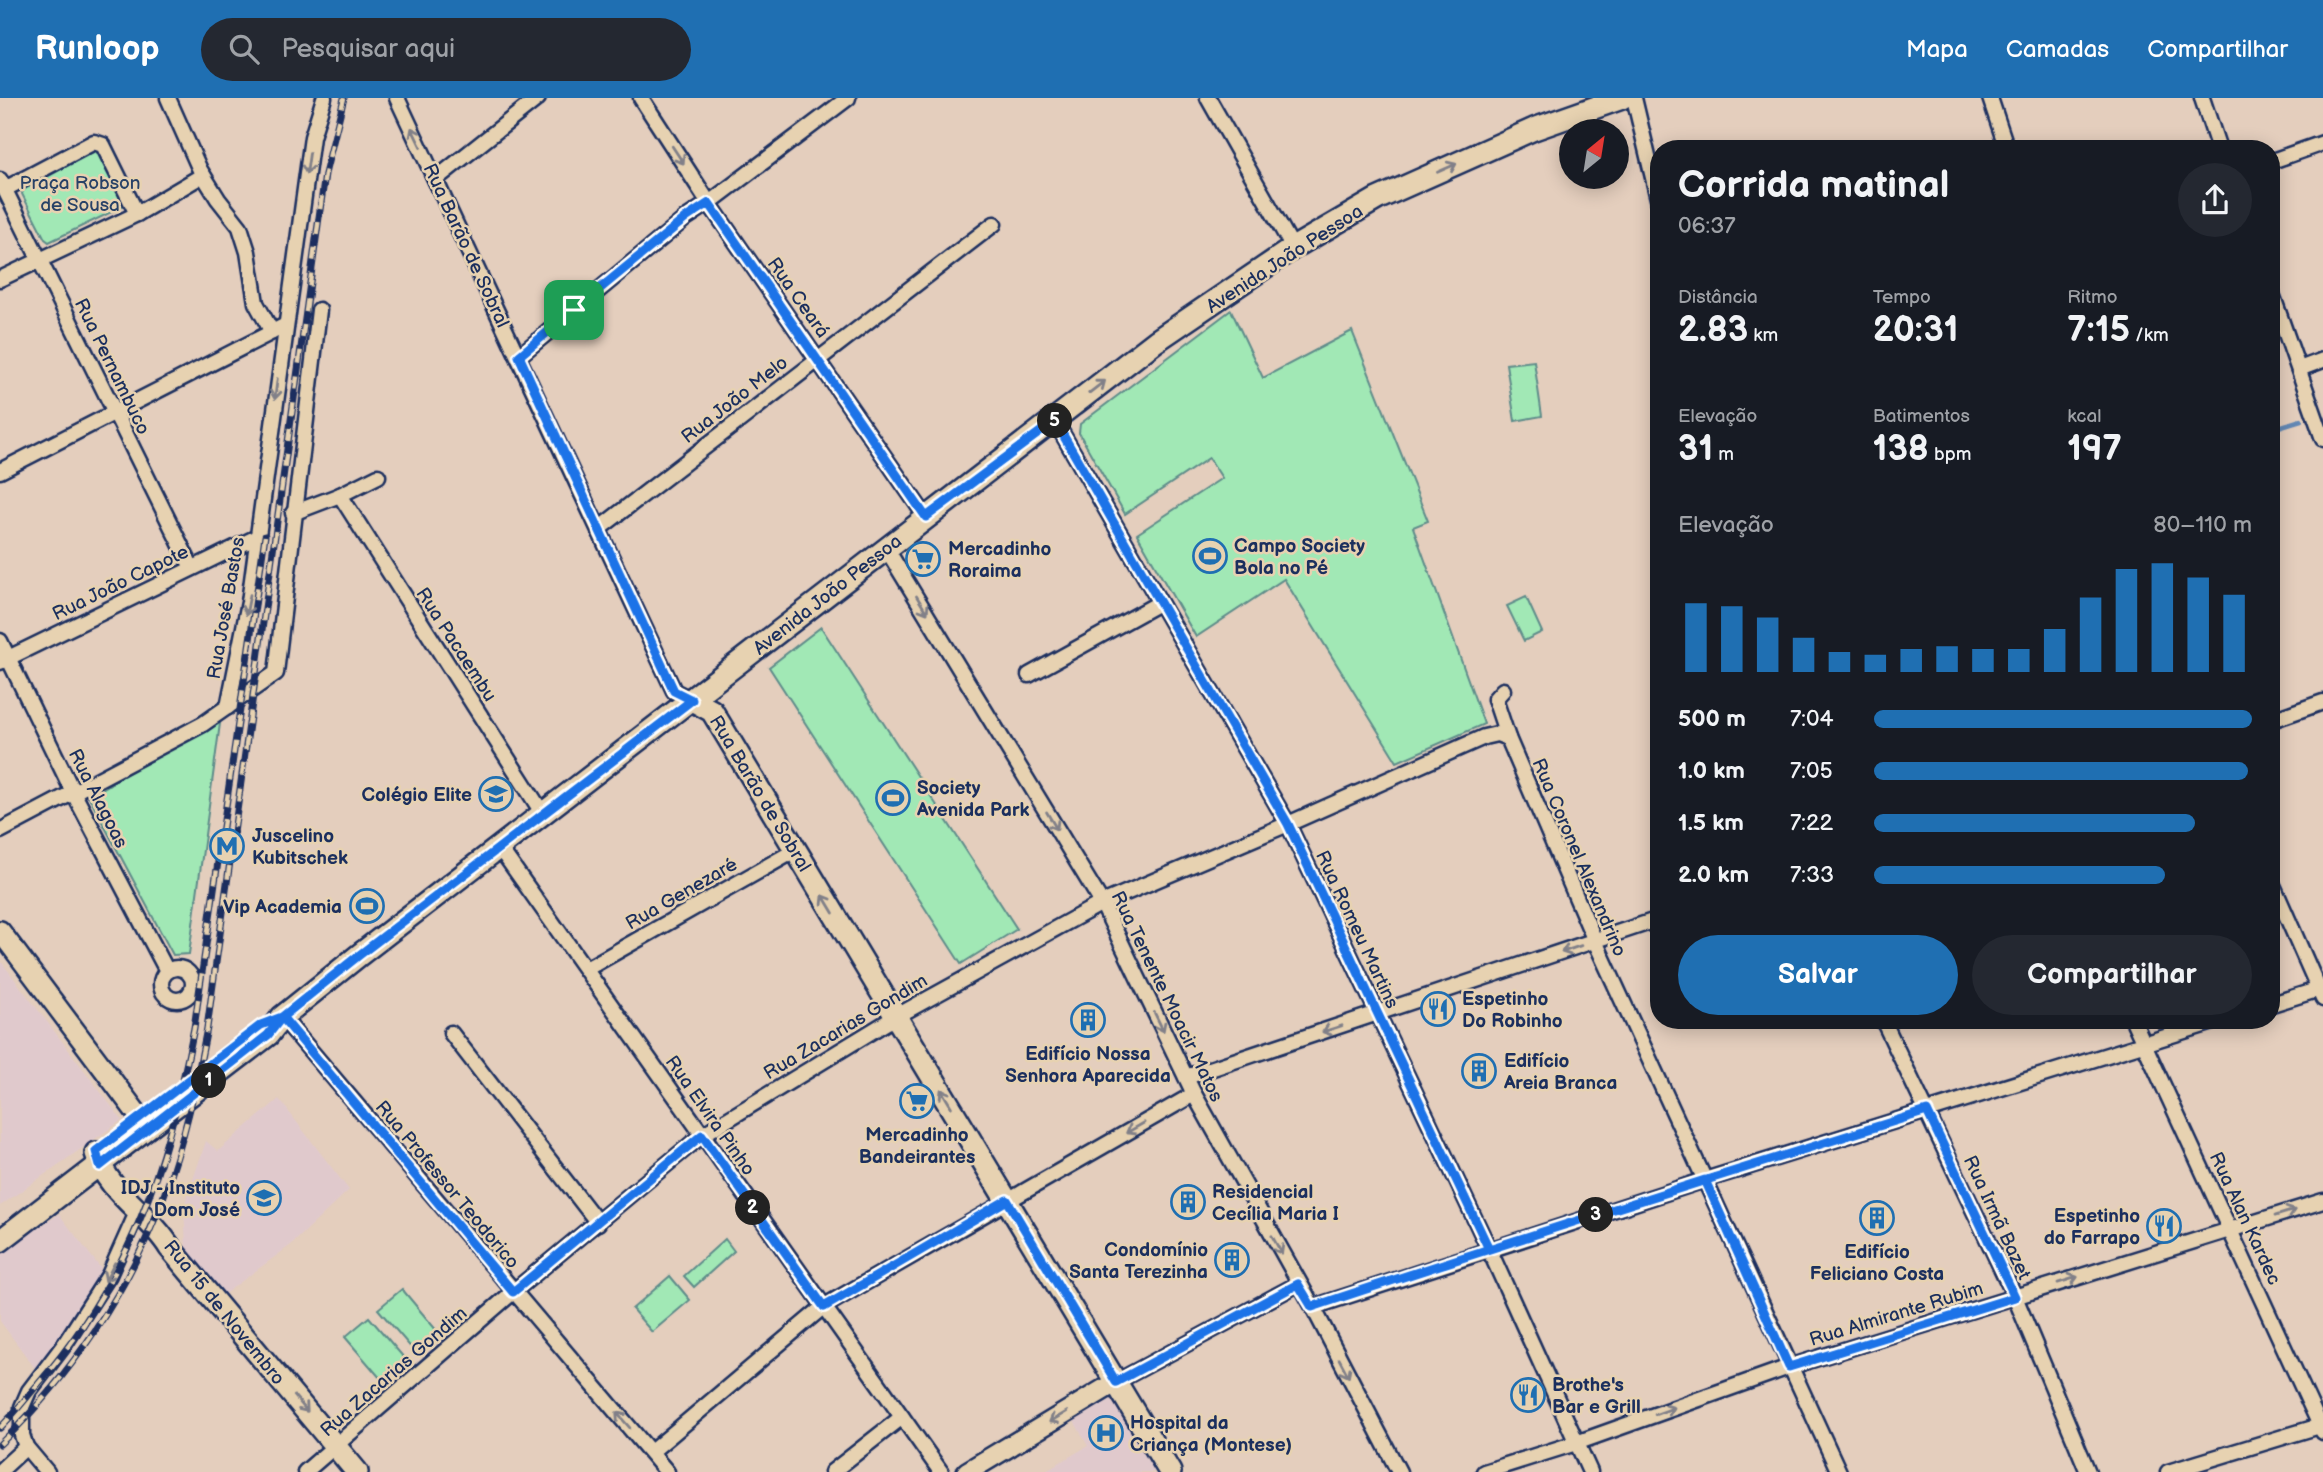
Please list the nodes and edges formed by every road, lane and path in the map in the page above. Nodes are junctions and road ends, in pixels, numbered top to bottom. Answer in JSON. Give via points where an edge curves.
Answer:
{"nodes":[{"id":1,"x":167,"y":98,"type":"edge"},
{"id":2,"x":324,"y":98,"type":"edge"},
{"id":3,"x":397,"y":98,"type":"edge"},
{"id":4,"x":538,"y":98,"type":"edge"},
{"id":5,"x":641,"y":98,"type":"edge"},
{"id":6,"x":848,"y":98,"type":"edge"},
{"id":7,"x":1208,"y":98,"type":"edge"},
{"id":8,"x":1622,"y":98,"type":"edge"},
{"id":9,"x":1634,"y":98,"type":"edge"},
{"id":10,"x":1990,"y":98,"type":"edge"},
{"id":11,"x":2202,"y":98,"type":"edge"},
{"id":12,"x":2004,"y":140,"type":"edge"},
{"id":13,"x":2216,"y":140,"type":"edge"},
{"id":14,"x":2323,"y":143,"type":"edge"},
{"id":15,"x":2280,"y":158,"type":"edge"},
{"id":16,"x":1650,"y":165,"type":"edge"},
{"id":17,"x":203,"y":175,"type":"junction"},
{"id":18,"x":436,"y":179,"type":"junction"},
{"id":19,"x":2,"y":185,"type":"edge"},
{"id":20,"x":709,"y":203,"type":"junction"},
{"id":21,"x":137,"y":214,"type":"junction"},
{"id":22,"x":994,"y":224,"type":"dead end"},
{"id":23,"x":1293,"y":248,"type":"junction"},
{"id":24,"x":40,"y":259,"type":"junction"},
{"id":25,"x":0,"y":279,"type":"edge"},
{"id":26,"x":319,"y":310,"type":"dead end"},
{"id":27,"x":2280,"y":316,"type":"edge"},
{"id":28,"x":278,"y":329,"type":"junction"},
{"id":29,"x":519,"y":356,"type":"junction"},
{"id":30,"x":818,"y":358,"type":"junction"},
{"id":31,"x":2323,"y":359,"type":"edge"},
{"id":32,"x":2299,"y":369,"type":"junction"},
{"id":33,"x":114,"y":412,"type":"junction"},
{"id":34,"x":1055,"y":421,"type":"junction"},
{"id":35,"x":2321,"y":433,"type":"edge"},
{"id":36,"x":0,"y":471,"type":"edge"},
{"id":37,"x":378,"y":476,"type":"dead end"},
{"id":38,"x":340,"y":495,"type":"junction"},
{"id":39,"x":293,"y":513,"type":"junction"},
{"id":40,"x":926,"y":517,"type":"junction"},
{"id":41,"x":600,"y":528,"type":"junction"},
{"id":42,"x":257,"y":537,"type":"junction"},
{"id":43,"x":886,"y":548,"type":"junction"},
{"id":44,"x":192,"y":568,"type":"junction"},
{"id":45,"x":1159,"y":603,"type":"junction"},
{"id":46,"x":0,"y":641,"type":"edge"},
{"id":47,"x":4,"y":660,"type":"edge"},
{"id":48,"x":1029,"y":675,"type":"dead end"},
{"id":49,"x":1503,"y":690,"type":"dead end"},
{"id":50,"x":692,"y":700,"type":"junction"},
{"id":51,"x":2323,"y":702,"type":"edge"},
{"id":52,"x":228,"y":707,"type":"junction"},
{"id":53,"x":2280,"y":717,"type":"edge"},
{"id":54,"x":1508,"y":738,"type":"junction"},
{"id":55,"x":74,"y":794,"type":"junction"},
{"id":56,"x":542,"y":814,"type":"junction"},
{"id":57,"x":1288,"y":824,"type":"junction"},
{"id":58,"x":0,"y":831,"type":"edge"},
{"id":59,"x":499,"y":847,"type":"junction"},
{"id":60,"x":796,"y":850,"type":"junction"},
{"id":61,"x":2280,"y":900,"type":"edge"},
{"id":62,"x":1102,"y":903,"type":"junction"},
{"id":63,"x":1650,"y":922,"type":"edge"},
{"id":64,"x":0,"y":931,"type":"edge"},
{"id":65,"x":1595,"y":941,"type":"junction"},
{"id":66,"x":586,"y":969,"type":"junction"},
{"id":67,"x":167,"y":971,"type":"dead end"},
{"id":68,"x":2322,"y":992,"type":"edge"},
{"id":69,"x":2280,"y":1002,"type":"edge"},
{"id":70,"x":1377,"y":1014,"type":"junction"},
{"id":71,"x":897,"y":1016,"type":"junction"},
{"id":72,"x":282,"y":1017,"type":"junction"},
{"id":73,"x":1887,"y":1029,"type":"edge"},
{"id":74,"x":2137,"y":1029,"type":"edge"},
{"id":75,"x":2192,"y":1029,"type":"edge"},
{"id":76,"x":451,"y":1033,"type":"dead end"},
{"id":77,"x":2144,"y":1044,"type":"junction"},
{"id":78,"x":1186,"y":1077,"type":"junction"},
{"id":79,"x":1194,"y":1094,"type":"junction"},
{"id":80,"x":1927,"y":1111,"type":"junction"},
{"id":81,"x":144,"y":1122,"type":"junction"},
{"id":82,"x":702,"y":1135,"type":"junction"},
{"id":83,"x":98,"y":1158,"type":"junction"},
{"id":84,"x":1705,"y":1180,"type":"junction"},
{"id":85,"x":1007,"y":1200,"type":"junction"},
{"id":86,"x":2323,"y":1201,"type":"edge"},
{"id":87,"x":138,"y":1210,"type":"junction"},
{"id":88,"x":598,"y":1223,"type":"junction"},
{"id":89,"x":0,"y":1224,"type":"edge"},
{"id":90,"x":2230,"y":1230,"type":"junction"},
{"id":91,"x":0,"y":1241,"type":"edge"},
{"id":92,"x":1489,"y":1249,"type":"junction"},
{"id":93,"x":1298,"y":1284,"type":"junction"},
{"id":94,"x":513,"y":1292,"type":"junction"},
{"id":95,"x":2015,"y":1297,"type":"junction"},
{"id":96,"x":824,"y":1307,"type":"junction"},
{"id":97,"x":1312,"y":1307,"type":"junction"},
{"id":98,"x":1789,"y":1367,"type":"junction"},
{"id":99,"x":1116,"y":1382,"type":"junction"},
{"id":100,"x":902,"y":1418,"type":"junction"},
{"id":101,"x":2322,"y":1427,"type":"edge"},
{"id":102,"x":1576,"y":1443,"type":"junction"},
{"id":103,"x":26,"y":1447,"type":"junction"},
{"id":104,"x":336,"y":1447,"type":"junction"},
{"id":105,"x":651,"y":1452,"type":"junction"},
{"id":106,"x":1394,"y":1470,"type":"edge"},
{"id":107,"x":0,"y":1471,"type":"edge"},
{"id":108,"x":47,"y":1472,"type":"edge"},
{"id":109,"x":305,"y":1472,"type":"edge"},
{"id":110,"x":357,"y":1472,"type":"edge"},
{"id":111,"x":667,"y":1472,"type":"edge"},
{"id":112,"x":832,"y":1472,"type":"edge"},
{"id":113,"x":941,"y":1472,"type":"edge"},
{"id":114,"x":967,"y":1472,"type":"edge"},
{"id":115,"x":1170,"y":1472,"type":"edge"},
{"id":116,"x":1484,"y":1472,"type":"edge"},
{"id":117,"x":1590,"y":1472,"type":"edge"},
{"id":118,"x":1839,"y":1472,"type":"edge"},
{"id":119,"x":2088,"y":1472,"type":"edge"},
{"id":120,"x":2168,"y":1472,"type":"edge"}],
"edges":[{"from":1,"to":17,"type":"street"},
{"from":2,"to":28,"type":"street","name":"Rua José Bastos","one_way":true,"via":[[312,137]]},
{"from":18,"to":3,"type":"street","name":"Rua Barão de Sobral","one_way":true},
{"from":4,"to":18,"type":"street"},
{"from":5,"to":20,"type":"street","name":"Rua Ceará","one_way":true},
{"from":6,"to":20,"type":"street"},
{"from":7,"to":23,"type":"street"},
{"from":23,"to":8,"type":"main road","name":"Avenida João Pessoa","one_way":true,"via":[[1377,199],[1534,129]]},
{"from":9,"to":16,"type":"street"},
{"from":10,"to":12,"type":"street"},
{"from":11,"to":13,"type":"street"},
{"from":14,"to":15,"type":"street"},
{"from":17,"to":21,"type":"street"},
{"from":17,"to":28,"type":"street","via":[[240,227],[256,303]]},
{"from":18,"to":29,"type":"street","name":"Rua Barão de Sobral"},
{"from":19,"to":21,"type":"street","via":[[98,142]]},
{"from":19,"to":24,"type":"street","name":"Rua Pernambuco"},
{"from":20,"to":29,"type":"street"},
{"from":20,"to":30,"type":"street","name":"Rua Ceará"},
{"from":21,"to":24,"type":"street"},
{"from":22,"to":30,"type":"street","name":"Rua João Melo"},
{"from":34,"to":23,"type":"main road","name":"Avenida João Pessoa","one_way":true,"via":[[1156,341]]},
{"from":24,"to":25,"type":"street"},
{"from":24,"to":33,"type":"street","name":"Rua Pernambuco"},
{"from":26,"to":39,"type":"street","name":"Rua José Bastos"},
{"from":27,"to":32,"type":"street"},
{"from":28,"to":33,"type":"street"},
{"from":28,"to":42,"type":"street","name":"Rua José Bastos","one_way":true},
{"from":29,"to":41,"type":"street","name":"Rua Barão de Sobral"},
{"from":30,"to":40,"type":"street","name":"Rua Ceará"},
{"from":30,"to":41,"type":"street","name":"Rua João Melo"},
{"from":31,"to":32,"type":"street"},
{"from":32,"to":35,"type":"street"},
{"from":33,"to":36,"type":"street"},
{"from":33,"to":44,"type":"street","name":"Rua Pernambuco"},
{"from":34,"to":40,"type":"main road","name":"Avenida João Pessoa"},
{"from":34,"to":45,"type":"street","name":"Rua Romeu Martins"},
{"from":37,"to":38,"type":"street"},
{"from":38,"to":39,"type":"street"},
{"from":38,"to":56,"type":"street","name":"Rua Pacaembu"},
{"from":39,"to":52,"type":"street","name":"Rua José Bastos","via":[[276,673]]},
{"from":40,"to":43,"type":"main road","name":"Avenida João Pessoa"},
{"from":41,"to":50,"type":"street","name":"Rua Barão de Sobral","via":[[674,691]]},
{"from":42,"to":44,"type":"street","name":"Rua João Capote"},
{"from":42,"to":52,"type":"street","name":"Rua José Bastos","one_way":true},
{"from":43,"to":50,"type":"main road","name":"Avenida João Pessoa"},
{"from":43,"to":62,"type":"street","name":"Rua Tenente Moacir Matos","one_way":true},
{"from":44,"to":47,"type":"street","name":"Rua João Capote"},
{"from":45,"to":48,"type":"street"},
{"from":45,"to":57,"type":"street","name":"Rua Romeu Martins"},
{"from":46,"to":47,"type":"street","name":"Rua Alagoas"},
{"from":47,"to":55,"type":"street","name":"Rua Alagoas"},
{"from":49,"to":54,"type":"street","name":"Rua Coronel Alexandrino","via":[[1495,699]]},
{"from":50,"to":56,"type":"main road","name":"Avenida João Pessoa"},
{"from":50,"to":60,"type":"main road","name":"Rua Barão de Sobral","via":[[712,711]]},
{"from":51,"to":53,"type":"street"},
{"from":52,"to":55,"type":"street"},
{"from":54,"to":57,"type":"street","name":"Rua Zacarias Gondim","via":[[1484,737]]},
{"from":54,"to":65,"type":"street","name":"Rua Coronel Alexandrino"},
{"from":55,"to":58,"type":"street"},
{"from":55,"to":67,"type":"street","name":"Rua Alagoas"},
{"from":56,"to":59,"type":"main road","name":"Avenida João Pessoa"},
{"from":57,"to":62,"type":"street","name":"Rua Zacarias Gondim"},
{"from":57,"to":70,"type":"street","name":"Rua Romeu Martins"},
{"from":59,"to":66,"type":"street","name":"Rua Elvira Pinho"},
{"from":59,"to":72,"type":"main road","name":"Avenida João Pessoa"},
{"from":60,"to":66,"type":"street","name":"Rua Genezaré"},
{"from":71,"to":60,"type":"main road","name":"Rua Barão de Sobral","one_way":true},
{"from":61,"to":68,"type":"street"},
{"from":62,"to":71,"type":"street","name":"Rua Zacarias Gondim"},
{"from":62,"to":78,"type":"street","name":"Rua Tenente Moacir Matos","one_way":true},
{"from":63,"to":65,"type":"street"},
{"from":64,"to":81,"type":"main road"},
{"from":65,"to":70,"type":"street","one_way":true},
{"from":65,"to":84,"type":"street","name":"Rua Coronel Alexandrino"},
{"from":66,"to":82,"type":"street","name":"Rua Elvira Pinho"},
{"from":68,"to":69,"type":"street"},
{"from":70,"to":78,"type":"street","one_way":true},
{"from":70,"to":92,"type":"street","name":"Rua Romeu Martins"},
{"from":71,"to":82,"type":"street","name":"Rua Zacarias Gondim"},
{"from":85,"to":71,"type":"main road","name":"Rua Barão de Sobral","one_way":true},
{"from":72,"to":81,"type":"main road","name":"Avenida João Pessoa","via":[[268,1035]]},
{"from":72,"to":94,"type":"street","name":"Rua Professor Teodorico"},
{"from":73,"to":80,"type":"street","name":"Rua Irmã Bazet"},
{"from":74,"to":77,"type":"street","name":"Rua Alan Kardec"},
{"from":75,"to":77,"type":"street"},
{"from":76,"to":88,"type":"street"},
{"from":77,"to":80,"type":"street"},
{"from":77,"to":90,"type":"street","name":"Rua Alan Kardec"},
{"from":78,"to":79,"type":"street","name":"Rua Tenente Moacir Matos"},
{"from":79,"to":85,"type":"street","one_way":true},
{"from":79,"to":93,"type":"street","name":"Rua Tenente Moacir Matos","one_way":true},
{"from":80,"to":84,"type":"street"},
{"from":80,"to":95,"type":"street","name":"Rua Irmã Bazet"},
{"from":81,"to":83,"type":"main road","name":"Avenida João Pessoa"},
{"from":82,"to":88,"type":"street","name":"Rua Zacarias Gondim"},
{"from":82,"to":96,"type":"street","name":"Rua Elvira Pinho"},
{"from":83,"to":87,"type":"main road","name":"Rua 15 de Novembro","via":[[119,1193]]},
{"from":83,"to":89,"type":"main road","name":"Avenida João Pessoa"},
{"from":83,"to":91,"type":"main road","name":"Avenida João Pessoa"},
{"from":84,"to":92,"type":"street"},
{"from":84,"to":98,"type":"street","name":"Rua Coronel Alexandrino"},
{"from":85,"to":96,"type":"street"},
{"from":85,"to":99,"type":"main road","name":"Rua Barão de Sobral"},
{"from":90,"to":86,"type":"street","name":"Rua Almirante Rubim","one_way":true},
{"from":87,"to":103,"type":"street","one_way":true,"via":[[109,1275],[29,1391],[21,1425]]},
{"from":87,"to":104,"type":"main road","name":"Rua 15 de Novembro","one_way":true},
{"from":88,"to":94,"type":"street","name":"Rua Zacarias Gondim"},
{"from":95,"to":90,"type":"street","name":"Rua Almirante Rubim","one_way":true},
{"from":90,"to":101,"type":"street","name":"Rua Alan Kardec"},
{"from":92,"to":97,"type":"street"},
{"from":92,"to":102,"type":"street","name":"Rua Romeu Martins"},
{"from":93,"to":97,"type":"street","name":"Rua Tenente Moacir Matos"},
{"from":93,"to":99,"type":"street"},
{"from":94,"to":104,"type":"street","name":"Rua Zacarias Gondim"},
{"from":105,"to":94,"type":"street","name":"Rua Professor Teodorico","one_way":true},
{"from":95,"to":98,"type":"street","name":"Rua Almirante Rubim"},
{"from":95,"to":119,"type":"street","name":"Rua Irmã Bazet"},
{"from":96,"to":100,"type":"street","name":"Rua Elvira Pinho"},
{"from":96,"to":105,"type":"street"},
{"from":97,"to":106,"type":"street","name":"Rua Tenente Moacir Matos","one_way":true},
{"from":102,"to":98,"type":"street","name":"Rua Almirante Rubim","one_way":true},
{"from":98,"to":118,"type":"street","name":"Rua Coronel Alexandrino"},
{"from":99,"to":114,"type":"main road","one_way":true},
{"from":99,"to":115,"type":"main road","name":"Rua Barão de Sobral"},
{"from":100,"to":112,"type":"street"},
{"from":100,"to":113,"type":"street","name":"Rua Elvira Pinho"},
{"from":101,"to":120,"type":"street"},
{"from":102,"to":116,"type":"street","name":"Rua Almirante Rubim"},
{"from":102,"to":117,"type":"street","name":"Rua Romeu Martins"},
{"from":103,"to":107,"type":"street"},
{"from":103,"to":108,"type":"street"},
{"from":104,"to":109,"type":"street","name":"Rua Zacarias Gondim"},
{"from":104,"to":110,"type":"main road","name":"Rua 15 de Novembro"},
{"from":105,"to":111,"type":"street","name":"Rua Professor Teodorico"}]}
